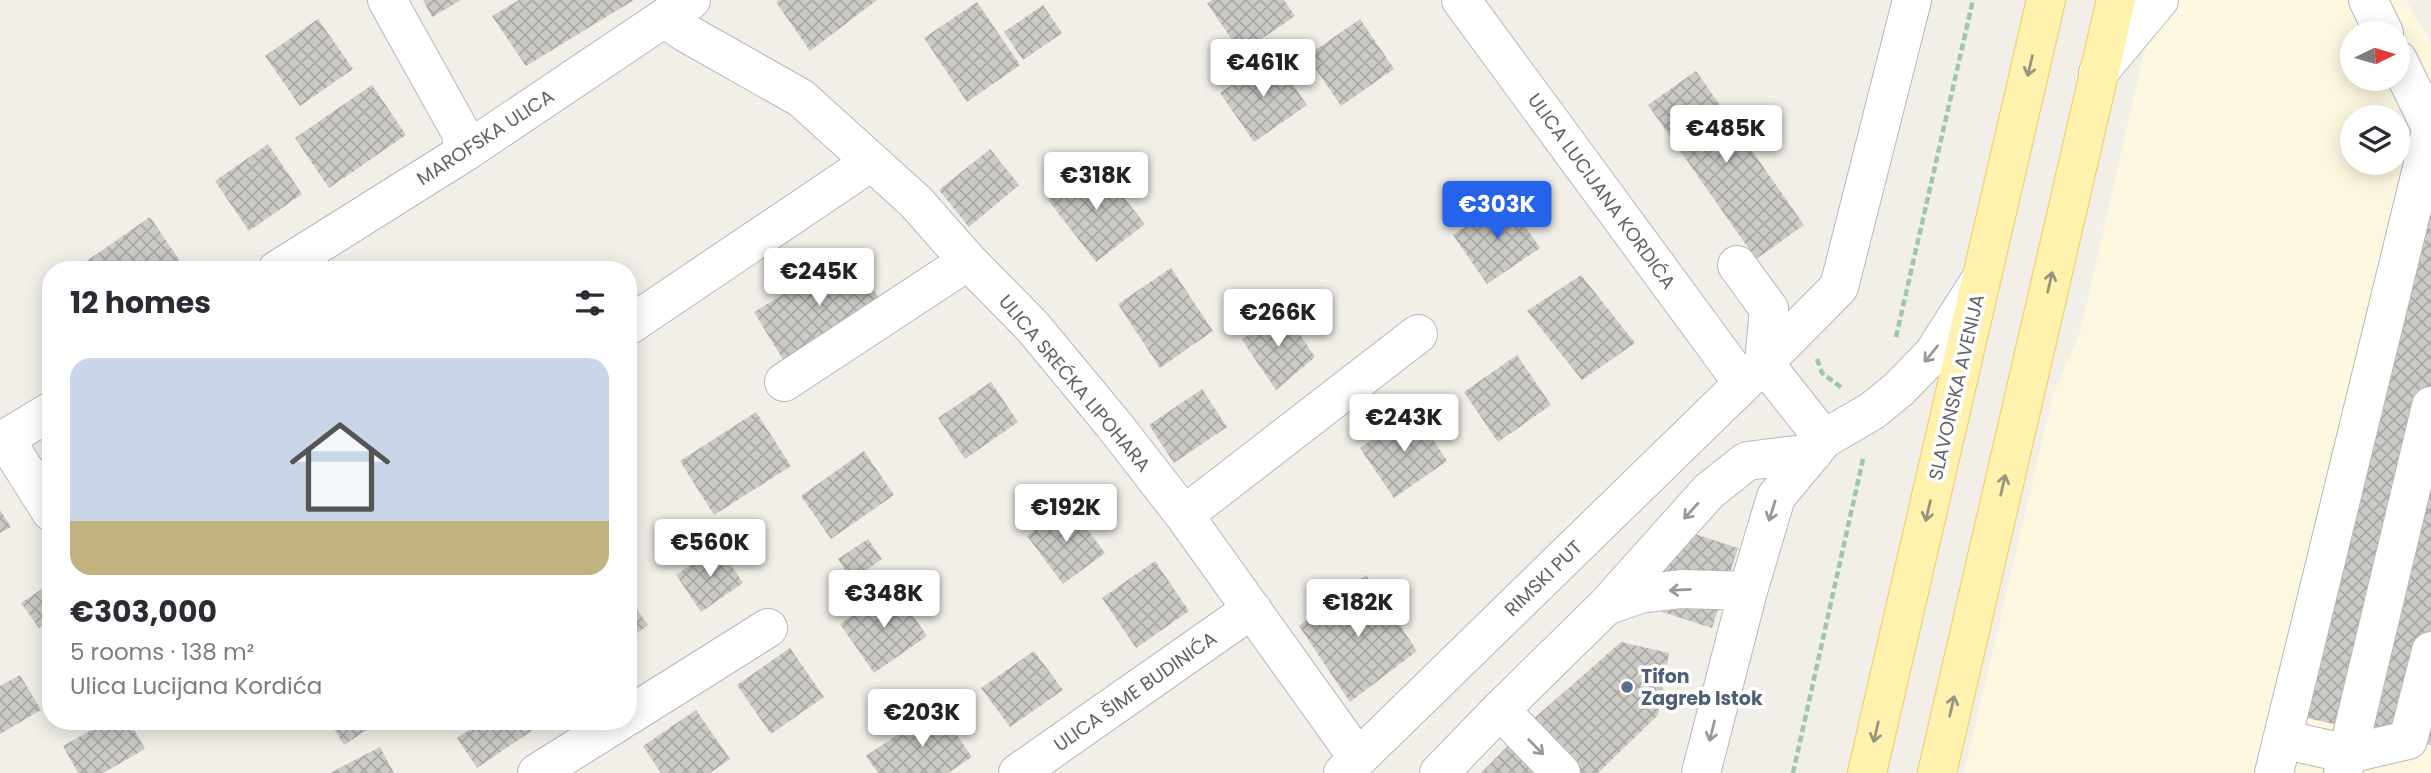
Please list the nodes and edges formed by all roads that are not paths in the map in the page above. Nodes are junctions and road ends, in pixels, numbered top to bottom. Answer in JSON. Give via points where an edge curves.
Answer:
{"nodes":[{"id":1,"x":387,"y":0,"type":"edge"},
{"id":2,"x":1461,"y":0,"type":"edge"},
{"id":3,"x":1912,"y":0,"type":"edge"},
{"id":4,"x":2046,"y":0,"type":"edge"},
{"id":5,"x":2116,"y":0,"type":"edge"},
{"id":6,"x":2159,"y":0,"type":"edge"},
{"id":7,"x":2368,"y":0,"type":"edge"},
{"id":8,"x":677,"y":9,"type":"edge"},
{"id":9,"x":2378,"y":21,"type":"edge"},
{"id":10,"x":2098,"y":73,"type":"junction"},
{"id":11,"x":2410,"y":85,"type":"edge"},
{"id":12,"x":2431,"y":130,"type":"edge"},
{"id":13,"x":465,"y":152,"type":"junction"},
{"id":14,"x":871,"y":162,"type":"junction"},
{"id":15,"x":291,"y":261,"type":"edge"},
{"id":16,"x":968,"y":261,"type":"junction"},
{"id":17,"x":1737,"y":265,"type":"dead end"},
{"id":18,"x":1982,"y":277,"type":"junction"},
{"id":19,"x":637,"y":320,"type":"edge"},
{"id":20,"x":1418,"y":334,"type":"dead end"},
{"id":21,"x":1753,"y":373,"type":"junction"},
{"id":22,"x":784,"y":382,"type":"dead end"},
{"id":23,"x":2431,"y":407,"type":"edge"},
{"id":24,"x":42,"y":416,"type":"edge"},
{"id":25,"x":3,"y":440,"type":"edge"},
{"id":26,"x":1818,"y":446,"type":"junction"},
{"id":27,"x":42,"y":498,"type":"edge"},
{"id":28,"x":1184,"y":515,"type":"junction"},
{"id":29,"x":1748,"y":591,"type":"junction"},
{"id":30,"x":1606,"y":606,"type":"junction"},
{"id":31,"x":1252,"y":609,"type":"junction"},
{"id":32,"x":768,"y":628,"type":"dead end"},
{"id":33,"x":2431,"y":651,"type":"edge"},
{"id":34,"x":637,"y":710,"type":"edge"},
{"id":35,"x":1500,"y":710,"type":"junction"},
{"id":36,"x":606,"y":730,"type":"edge"},
{"id":37,"x":2278,"y":756,"type":"edge"},
{"id":38,"x":2345,"y":764,"type":"edge"},
{"id":39,"x":1350,"y":765,"type":"edge"},
{"id":40,"x":537,"y":773,"type":"edge"},
{"id":41,"x":1018,"y":773,"type":"edge"},
{"id":42,"x":1439,"y":773,"type":"edge"},
{"id":43,"x":1560,"y":773,"type":"edge"},
{"id":44,"x":1701,"y":773,"type":"edge"},
{"id":45,"x":1867,"y":773,"type":"edge"},
{"id":46,"x":1937,"y":773,"type":"edge"}],
"edges":[{"from":1,"to":13,"type":"street","via":[[460,131]]},
{"from":2,"to":21,"type":"street","name":"ULICA LUCIJANA KORDIĆA"},
{"from":3,"to":21,"type":"street","name":"RIMSKI PUT","via":[[1839,287]]},
{"from":4,"to":18,"type":"main road","name":"SLAVONSKA AVENIJA","one_way":true},
{"from":5,"to":10,"type":"main road"},
{"from":6,"to":10,"type":"street"},
{"from":7,"to":9,"type":"street"},
{"from":8,"to":13,"type":"street","name":"MAROFSKA ULICA"},
{"from":8,"to":14,"type":"street","name":"ULICA SREĆKA LIPOHARA","via":[[686,33],[801,98]]},
{"from":46,"to":10,"type":"main road","one_way":true},
{"from":11,"to":12,"type":"street"},
{"from":12,"to":37,"type":"street"},
{"from":13,"to":15,"type":"street","name":"MAROFSKA ULICA"},
{"from":14,"to":16,"type":"street","name":"ULICA SREĆKA LIPOHARA","via":[[916,202]]},
{"from":14,"to":19,"type":"street"},
{"from":16,"to":22,"type":"street"},
{"from":16,"to":28,"type":"street","name":"ULICA SREĆKA LIPOHARA","via":[[1032,326]]},
{"from":17,"to":21,"type":"street","via":[[1769,309]]},
{"from":18,"to":26,"type":"street","one_way":true,"via":[[1933,354],[1872,411]]},
{"from":18,"to":45,"type":"main road","name":"SLAVONSKA AVENIJA","one_way":true},
{"from":20,"to":28,"type":"street"},
{"from":21,"to":26,"type":"street","name":"ULICA LUCIJANA KORDIĆA"},
{"from":21,"to":39,"type":"street","name":"RIMSKI PUT"},
{"from":23,"to":38,"type":"street"},
{"from":24,"to":25,"type":"street"},
{"from":25,"to":27,"type":"street"},
{"from":26,"to":29,"type":"street","one_way":true,"via":[[1776,497]]},
{"from":26,"to":30,"type":"street","one_way":true,"via":[[1747,461],[1709,491]]},
{"from":28,"to":31,"type":"street","name":"ULICA SREĆKA LIPOHARA"},
{"from":29,"to":30,"type":"street","one_way":true,"via":[[1681,589],[1640,594]]},
{"from":29,"to":44,"type":"street","one_way":true},
{"from":30,"to":35,"type":"street"},
{"from":31,"to":39,"type":"street","name":"ULICA SREĆKA LIPOHARA"},
{"from":31,"to":41,"type":"street","name":"ULICA ŠIME BUDINIĆA"},
{"from":32,"to":34,"type":"street"},
{"from":33,"to":38,"type":"street","via":[[2408,740]]},
{"from":35,"to":42,"type":"street"},
{"from":35,"to":43,"type":"street","one_way":true},
{"from":36,"to":40,"type":"street"},
{"from":37,"to":38,"type":"street"}]}
